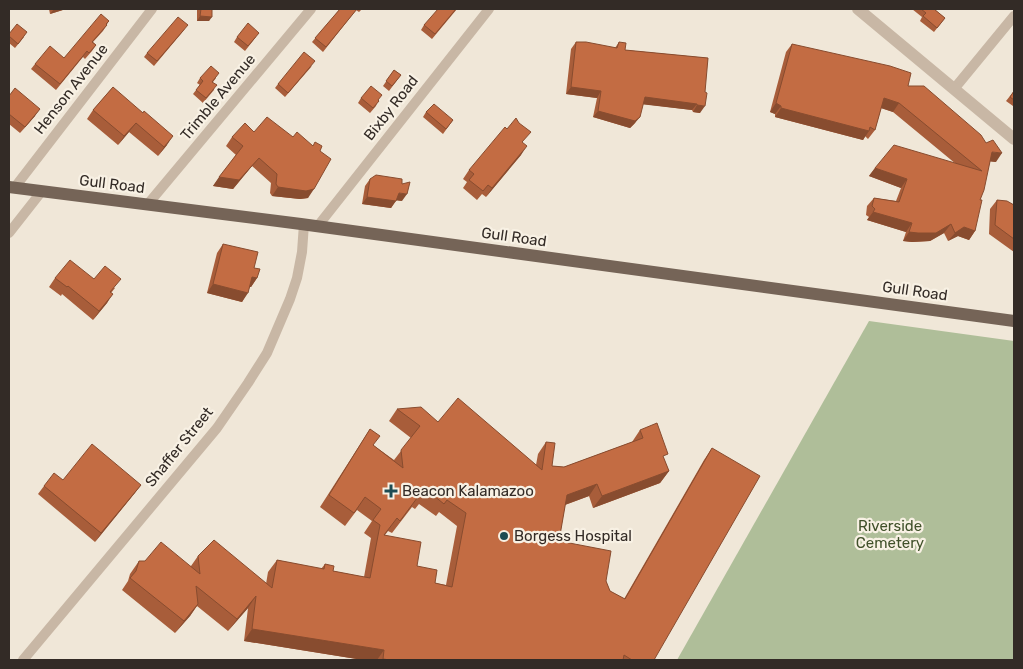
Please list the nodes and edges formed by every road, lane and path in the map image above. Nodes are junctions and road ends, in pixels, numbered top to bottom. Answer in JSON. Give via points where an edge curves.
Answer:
{"nodes":[{"id":1,"x":152,"y":9,"type":"edge"},
{"id":2,"x":311,"y":9,"type":"edge"},
{"id":3,"x":488,"y":9,"type":"edge"},
{"id":4,"x":858,"y":9,"type":"edge"},
{"id":5,"x":1014,"y":16,"type":"edge"},
{"id":6,"x":954,"y":89,"type":"junction"},
{"id":7,"x":1014,"y":139,"type":"edge"},
{"id":8,"x":12,"y":187,"type":"edge"},
{"id":9,"x":42,"y":191,"type":"junction"},
{"id":10,"x":148,"y":204,"type":"junction"},
{"id":11,"x":304,"y":224,"type":"junction"},
{"id":12,"x":317,"y":227,"type":"junction"},
{"id":13,"x":9,"y":233,"type":"edge"},
{"id":14,"x":1014,"y":321,"type":"edge"},
{"id":15,"x":23,"y":660,"type":"edge"}],
"edges":[{"from":1,"to":8,"type":"street","name":"Henson Avenue"},
{"from":2,"to":10,"type":"street","name":"Trimble Avenue"},
{"from":3,"to":12,"type":"street","name":"Bixby Road"},
{"from":4,"to":6,"type":"street"},
{"from":5,"to":6,"type":"street"},
{"from":6,"to":7,"type":"street"},
{"from":8,"to":9,"type":"main road","name":"Gull Road"},
{"from":9,"to":10,"type":"main road","name":"Gull Road"},
{"from":9,"to":13,"type":"street"},
{"from":10,"to":11,"type":"main road","name":"Gull Road"},
{"from":11,"to":12,"type":"main road","name":"Gull Road"},
{"from":11,"to":15,"type":"street","name":"Shaffer Street","via":[[302,252],[290,299],[266,353],[248,383],[217,428]]},
{"from":12,"to":14,"type":"main road","name":"Gull Road"}]}
